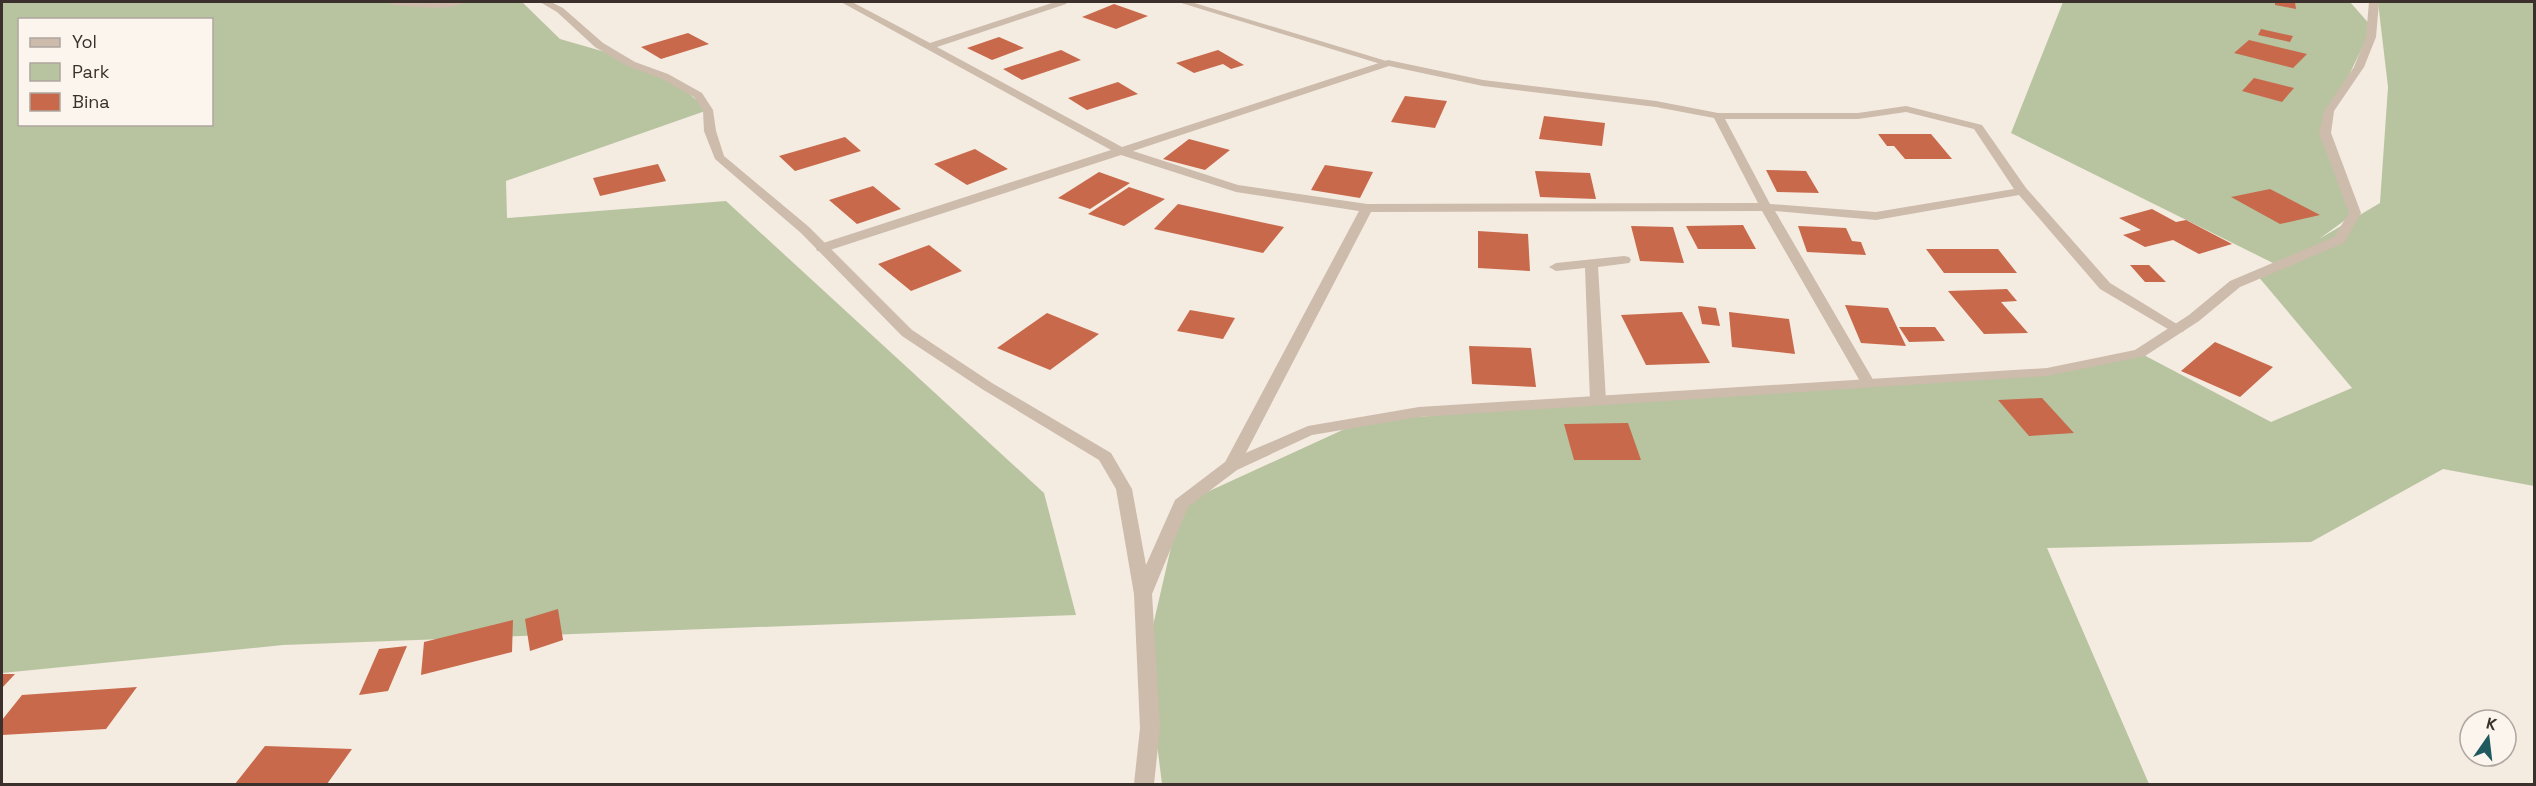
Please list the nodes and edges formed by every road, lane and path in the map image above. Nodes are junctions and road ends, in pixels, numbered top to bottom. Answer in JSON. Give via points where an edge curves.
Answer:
{"nodes":[{"id":1,"x":392,"y":2,"type":"edge"},
{"id":2,"x":459,"y":2,"type":"edge"},
{"id":3,"x":545,"y":2,"type":"edge"},
{"id":4,"x":846,"y":2,"type":"edge"},
{"id":5,"x":1063,"y":2,"type":"edge"},
{"id":6,"x":1183,"y":2,"type":"edge"},
{"id":7,"x":2374,"y":2,"type":"edge"},
{"id":8,"x":929,"y":47,"type":"junction"},
{"id":9,"x":1388,"y":63,"type":"junction"},
{"id":10,"x":1718,"y":116,"type":"junction"},
{"id":11,"x":1120,"y":151,"type":"junction"},
{"id":12,"x":2022,"y":191,"type":"junction"},
{"id":13,"x":1766,"y":207,"type":"junction"},
{"id":14,"x":1367,"y":208,"type":"junction"},
{"id":15,"x":822,"y":248,"type":"junction"},
{"id":16,"x":1624,"y":260,"type":"dead end"},
{"id":17,"x":1592,"y":265,"type":"junction"},
{"id":18,"x":1557,"y":267,"type":"dead end"},
{"id":19,"x":2178,"y":329,"type":"junction"},
{"id":20,"x":1868,"y":383,"type":"junction"},
{"id":21,"x":1598,"y":400,"type":"junction"},
{"id":22,"x":1232,"y":466,"type":"junction"},
{"id":23,"x":1143,"y":594,"type":"junction"},
{"id":24,"x":1144,"y":784,"type":"edge"}],
"edges":[{"from":1,"to":2,"type":"street"},
{"from":3,"to":15,"type":"street","via":[[560,10],[599,45],[698,95],[708,110],[719,157]]},
{"from":4,"to":8,"type":"street"},
{"from":5,"to":8,"type":"street"},
{"from":6,"to":9,"type":"street"},
{"from":7,"to":19,"type":"street","via":[[2371,36],[2359,67],[2329,111],[2325,133],[2355,213],[2339,240],[2235,284]]},
{"from":8,"to":11,"type":"street"},
{"from":9,"to":10,"type":"street","via":[[1483,83],[1656,104]]},
{"from":9,"to":11,"type":"street"},
{"from":10,"to":12,"type":"street","via":[[1858,116],[1906,109],[1978,127]]},
{"from":10,"to":13,"type":"street"},
{"from":11,"to":14,"type":"street","via":[[1236,188]]},
{"from":11,"to":15,"type":"street"},
{"from":12,"to":13,"type":"street","via":[[1876,216]]},
{"from":12,"to":19,"type":"street","via":[[2105,286]]},
{"from":13,"to":14,"type":"street"},
{"from":13,"to":20,"type":"street"},
{"from":14,"to":22,"type":"street"},
{"from":15,"to":23,"type":"street","via":[[907,333],[1105,457],[1124,489]]},
{"from":16,"to":17,"type":"street"},
{"from":17,"to":18,"type":"street"},
{"from":17,"to":21,"type":"street"},
{"from":19,"to":20,"type":"street","via":[[2140,353],[2047,372]]},
{"from":20,"to":21,"type":"street"},
{"from":21,"to":22,"type":"street","via":[[1419,412],[1308,431]]},
{"from":22,"to":23,"type":"street","via":[[1181,504]]},
{"from":23,"to":24,"type":"street","via":[[1150,728]]}]}
